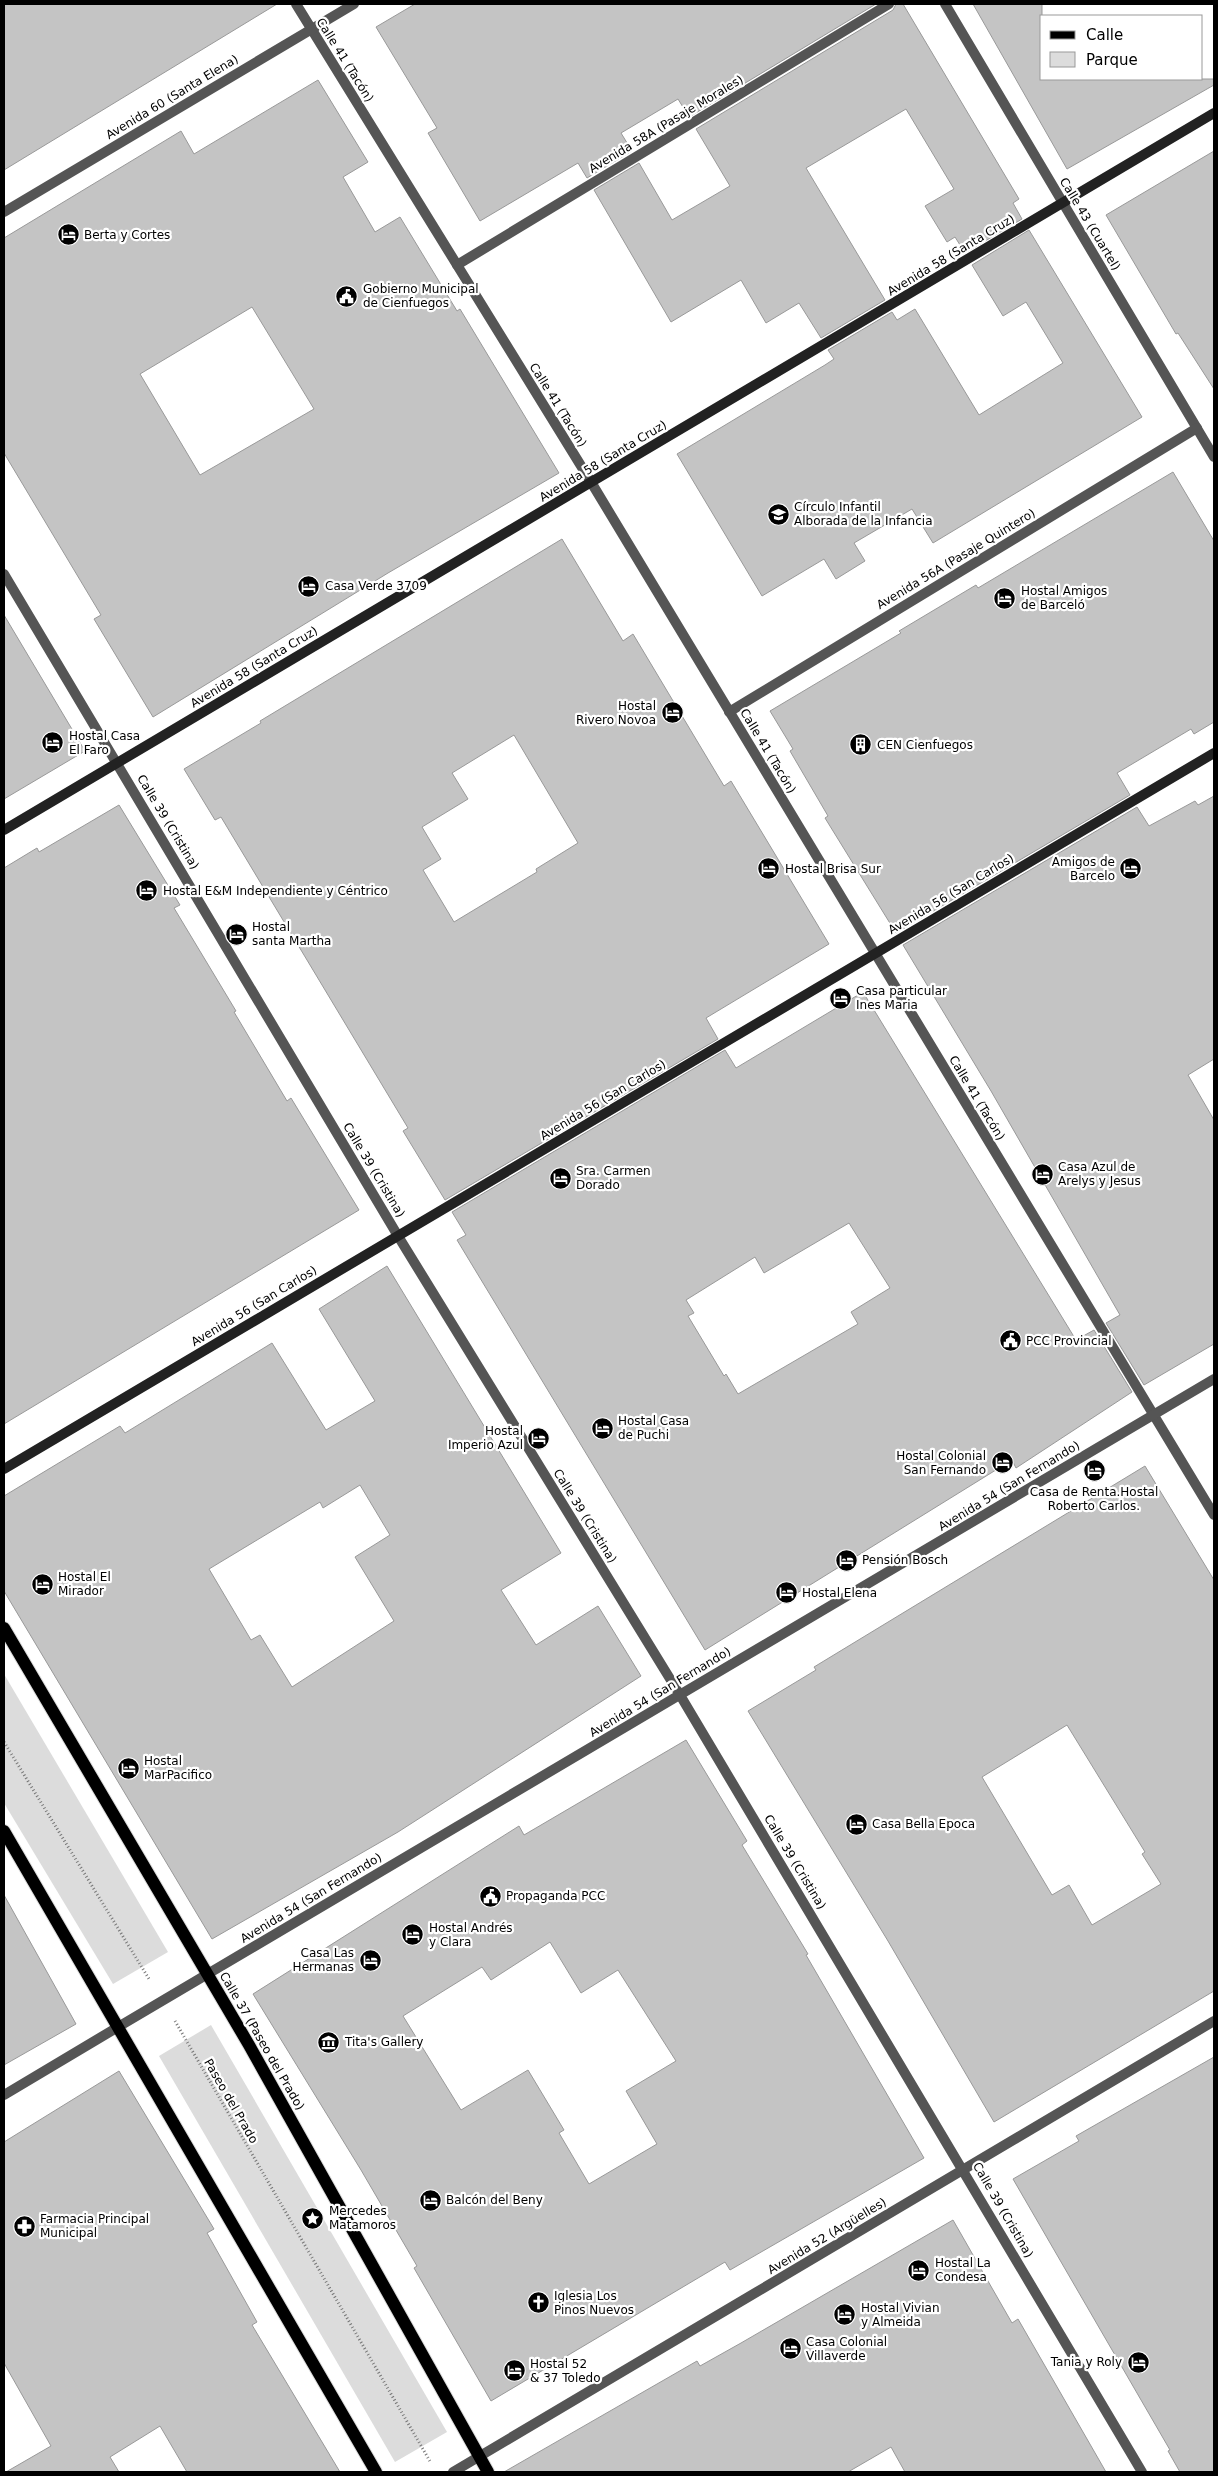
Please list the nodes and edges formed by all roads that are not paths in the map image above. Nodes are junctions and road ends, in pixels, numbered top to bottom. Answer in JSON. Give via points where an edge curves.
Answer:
{"nodes":[{"id":1,"x":296,"y":4,"type":"edge"},
{"id":2,"x":354,"y":4,"type":"edge"},
{"id":3,"x":889,"y":4,"type":"edge"},
{"id":4,"x":945,"y":4,"type":"edge"},
{"id":5,"x":311,"y":29,"type":"junction"},
{"id":6,"x":1214,"y":113,"type":"edge"},
{"id":7,"x":1063,"y":203,"type":"junction"},
{"id":8,"x":4,"y":212,"type":"edge"},
{"id":9,"x":457,"y":265,"type":"junction"},
{"id":10,"x":1197,"y":428,"type":"junction"},
{"id":11,"x":1214,"y":457,"type":"edge"},
{"id":12,"x":591,"y":482,"type":"junction"},
{"id":13,"x":4,"y":574,"type":"edge"},
{"id":14,"x":729,"y":712,"type":"junction"},
{"id":15,"x":1214,"y":753,"type":"edge"},
{"id":16,"x":118,"y":763,"type":"junction"},
{"id":17,"x":4,"y":830,"type":"edge"},
{"id":18,"x":875,"y":954,"type":"junction"},
{"id":19,"x":398,"y":1236,"type":"junction"},
{"id":20,"x":1214,"y":1379,"type":"edge"},
{"id":21,"x":1155,"y":1414,"type":"junction"},
{"id":22,"x":4,"y":1469,"type":"edge"},
{"id":23,"x":1214,"y":1514,"type":"edge"},
{"id":24,"x":4,"y":1628,"type":"edge"},
{"id":25,"x":680,"y":1695,"type":"junction"},
{"id":26,"x":4,"y":1832,"type":"edge"},
{"id":27,"x":208,"y":1974,"type":"junction"},
{"id":28,"x":1214,"y":2021,"type":"edge"},
{"id":29,"x":118,"y":2026,"type":"junction"},
{"id":30,"x":4,"y":2095,"type":"edge"},
{"id":31,"x":964,"y":2169,"type":"junction"},
{"id":32,"x":479,"y":2457,"type":"junction"},
{"id":33,"x":376,"y":2472,"type":"edge"},
{"id":34,"x":452,"y":2472,"type":"edge"},
{"id":35,"x":488,"y":2472,"type":"edge"},
{"id":36,"x":1142,"y":2472,"type":"edge"}],
"edges":[{"from":1,"to":5,"type":"street","name":"Calle 41 (Tacón)"},
{"from":2,"to":5,"type":"street","name":"Avenida 60 (Santa Elena)"},
{"from":3,"to":9,"type":"street","name":"Avenida 58A (Pasaje Morales)"},
{"from":4,"to":7,"type":"street","name":"Calle 43 (Cuartel)"},
{"from":5,"to":8,"type":"street","name":"Avenida 60 (Santa Elena)"},
{"from":5,"to":9,"type":"street","name":"Calle 41 (Tacón)"},
{"from":6,"to":7,"type":"main road","name":"Avenida 58 (Santa Cruz)"},
{"from":7,"to":10,"type":"street","name":"Calle 43 (Cuartel)"},
{"from":7,"to":12,"type":"main road","name":"Avenida 58 (Santa Cruz)"},
{"from":9,"to":12,"type":"street","name":"Calle 41 (Tacón)"},
{"from":10,"to":11,"type":"street","name":"Calle 43 (Cuartel)"},
{"from":10,"to":14,"type":"street","name":"Avenida 56A (Pasaje Quintero)"},
{"from":12,"to":14,"type":"street","name":"Calle 41 (Tacón)"},
{"from":12,"to":16,"type":"main road","name":"Avenida 58 (Santa Cruz)"},
{"from":13,"to":16,"type":"street","name":"Calle 39 (Cristina)"},
{"from":14,"to":18,"type":"street","name":"Calle 41 (Tacón)"},
{"from":15,"to":18,"type":"main road","name":"Avenida 56 (San Carlos)"},
{"from":16,"to":17,"type":"main road","name":"Avenida 58 (Santa Cruz)"},
{"from":16,"to":19,"type":"street","name":"Calle 39 (Cristina)"},
{"from":18,"to":19,"type":"main road","name":"Avenida 56 (San Carlos)"},
{"from":18,"to":21,"type":"street","name":"Calle 41 (Tacón)"},
{"from":19,"to":22,"type":"main road","name":"Avenida 56 (San Carlos)"},
{"from":19,"to":25,"type":"street","name":"Calle 39 (Cristina)"},
{"from":20,"to":21,"type":"street","name":"Avenida 54 (San Fernando)"},
{"from":21,"to":23,"type":"street","name":"Calle 41 (Tacón)"},
{"from":21,"to":25,"type":"street","name":"Avenida 54 (San Fernando)"},
{"from":24,"to":27,"type":"main road","name":"Calle 37 (Paseo del Prado)"},
{"from":25,"to":27,"type":"street","name":"Avenida 54 (San Fernando)"},
{"from":25,"to":31,"type":"street","name":"Calle 39 (Cristina)"},
{"from":26,"to":29,"type":"main road"},
{"from":27,"to":29,"type":"street","name":"Avenida 54 (San Fernando)"},
{"from":27,"to":32,"type":"main road","name":"Calle 37 (Paseo del Prado)"},
{"from":28,"to":31,"type":"street","name":"Avenida 52 (Argüelles)"},
{"from":29,"to":30,"type":"street","name":"Avenida 54 (San Fernando)"},
{"from":29,"to":33,"type":"main road"},
{"from":31,"to":32,"type":"street","name":"Avenida 52 (Argüelles)"},
{"from":31,"to":36,"type":"street","name":"Calle 39 (Cristina)"},
{"from":32,"to":34,"type":"street","name":"Avenida 52 (Argüelles)"},
{"from":32,"to":35,"type":"main road","name":"Calle 37 (Paseo del Prado)"}]}
